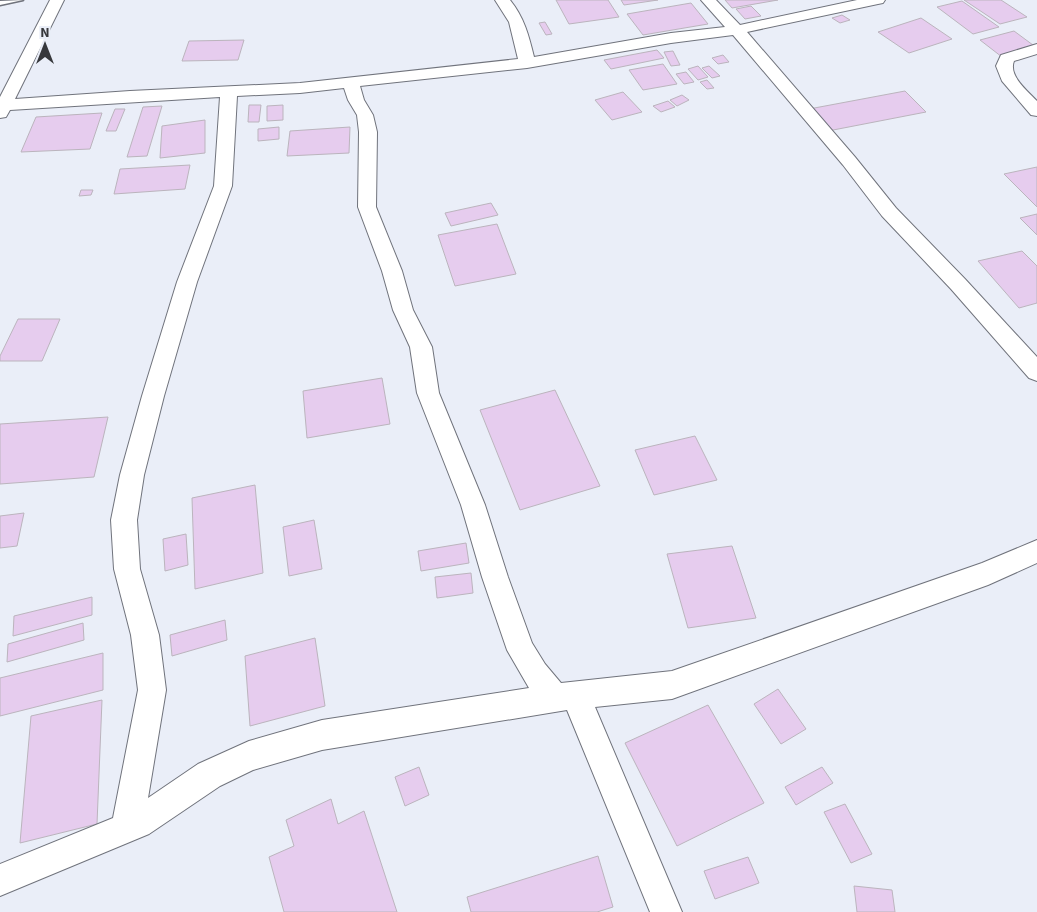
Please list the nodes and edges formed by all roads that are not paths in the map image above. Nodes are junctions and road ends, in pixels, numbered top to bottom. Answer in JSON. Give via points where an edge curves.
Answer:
{"nodes":[{"id":1,"x":19,"y":0,"type":"edge"},
{"id":2,"x":57,"y":0,"type":"edge"},
{"id":3,"x":502,"y":0,"type":"edge"},
{"id":4,"x":708,"y":0,"type":"edge"},
{"id":5,"x":878,"y":0,"type":"edge"},
{"id":6,"x":0,"y":3,"type":"edge"},
{"id":7,"x":736,"y":30,"type":"junction"},
{"id":8,"x":1037,"y":49,"type":"edge"},
{"id":9,"x":527,"y":63,"type":"junction"},
{"id":10,"x":351,"y":82,"type":"junction"},
{"id":11,"x":229,"y":91,"type":"junction"},
{"id":12,"x":2,"y":109,"type":"edge"},
{"id":13,"x":1037,"y":112,"type":"edge"},
{"id":14,"x":1037,"y":372,"type":"edge"},
{"id":15,"x":1037,"y":551,"type":"edge"},
{"id":16,"x":565,"y":697,"type":"junction"},
{"id":17,"x":127,"y":828,"type":"junction"},
{"id":18,"x":0,"y":880,"type":"edge"},
{"id":19,"x":666,"y":912,"type":"edge"}],
"edges":[{"from":1,"to":6,"type":"lane"},
{"from":2,"to":12,"type":"street"},
{"from":3,"to":9,"type":"street","via":[[518,24]]},
{"from":4,"to":7,"type":"street"},
{"from":5,"to":7,"type":"street"},
{"from":7,"to":9,"type":"street"},
{"from":7,"to":14,"type":"street","via":[[889,212]]},
{"from":8,"to":13,"type":"street","via":[[1007,58],[1004,66],[1008,78]]},
{"from":9,"to":10,"type":"street"},
{"from":10,"to":11,"type":"street"},
{"from":10,"to":16,"type":"street","via":[[365,115],[368,132],[367,207],[403,310],[421,347],[428,393],[473,504],[521,650],[535,674]]},
{"from":11,"to":12,"type":"street"},
{"from":11,"to":17,"type":"street","via":[[223,186],[187,282],[153,396],[124,520],[126,568],[145,635],[152,690]]},
{"from":15,"to":16,"type":"street","via":[[988,573],[672,685]]},
{"from":16,"to":17,"type":"street","via":[[322,735],[249,756],[209,775]]},
{"from":16,"to":19,"type":"street"},
{"from":17,"to":18,"type":"street"}]}
